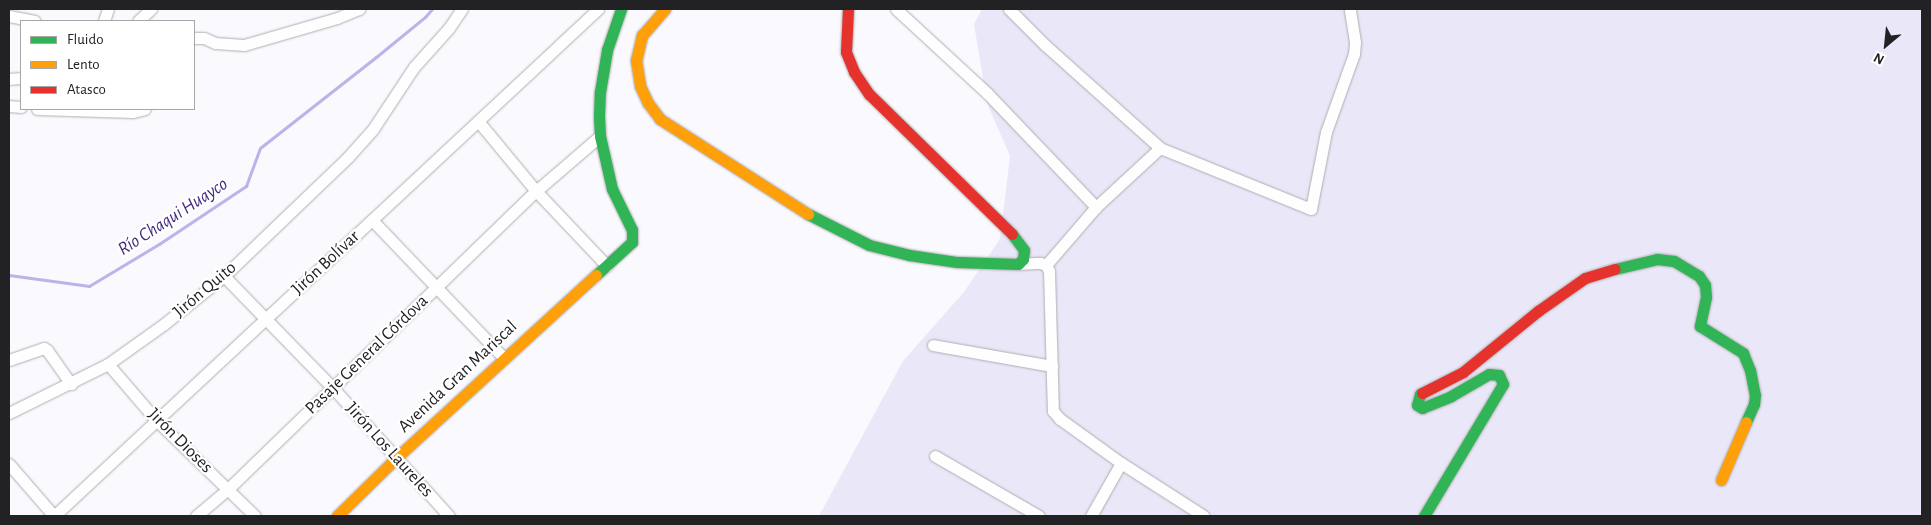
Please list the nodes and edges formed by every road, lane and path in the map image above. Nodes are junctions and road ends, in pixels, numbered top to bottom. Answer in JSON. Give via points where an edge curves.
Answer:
{"nodes":[{"id":1,"x":151,"y":9,"type":"edge"},
{"id":2,"x":359,"y":9,"type":"edge"},
{"id":3,"x":462,"y":9,"type":"edge"},
{"id":4,"x":598,"y":9,"type":"edge"},
{"id":5,"x":621,"y":9,"type":"edge"},
{"id":6,"x":665,"y":9,"type":"edge"},
{"id":7,"x":848,"y":9,"type":"edge"},
{"id":8,"x":896,"y":9,"type":"edge"},
{"id":9,"x":1009,"y":9,"type":"edge"},
{"id":10,"x":1350,"y":9,"type":"edge"},
{"id":11,"x":9,"y":16,"type":"edge"},
{"id":12,"x":29,"y":16,"type":"edge"},
{"id":13,"x":139,"y":20,"type":"edge"},
{"id":14,"x":195,"y":38,"type":"edge"},
{"id":15,"x":69,"y":110,"type":"edge"},
{"id":16,"x":142,"y":110,"type":"edge"},
{"id":17,"x":478,"y":120,"type":"junction"},
{"id":18,"x":600,"y":136,"type":"junction"},
{"id":19,"x":1160,"y":148,"type":"junction"},
{"id":20,"x":536,"y":191,"type":"junction"},
{"id":21,"x":1096,"y":207,"type":"junction"},
{"id":22,"x":372,"y":220,"type":"junction"},
{"id":23,"x":1018,"y":264,"type":"junction"},
{"id":24,"x":1046,"y":265,"type":"junction"},
{"id":25,"x":607,"y":266,"type":"junction"},
{"id":26,"x":224,"y":276,"type":"junction"},
{"id":27,"x":437,"y":288,"type":"junction"},
{"id":28,"x":265,"y":319,"type":"junction"},
{"id":29,"x":933,"y":345,"type":"dead end"},
{"id":30,"x":504,"y":358,"type":"junction"},
{"id":31,"x":9,"y":360,"type":"edge"},
{"id":32,"x":108,"y":364,"type":"junction"},
{"id":33,"x":1052,"y":366,"type":"junction"},
{"id":34,"x":71,"y":384,"type":"junction"},
{"id":35,"x":332,"y":387,"type":"junction"},
{"id":36,"x":9,"y":413,"type":"edge"},
{"id":37,"x":156,"y":420,"type":"junction"},
{"id":38,"x":935,"y":456,"type":"dead end"},
{"id":39,"x":396,"y":458,"type":"junction"},
{"id":40,"x":1121,"y":463,"type":"junction"},
{"id":41,"x":9,"y":464,"type":"edge"},
{"id":42,"x":1722,"y":480,"type":"dead end"},
{"id":43,"x":228,"y":489,"type":"junction"},
{"id":44,"x":54,"y":516,"type":"edge"},
{"id":45,"x":196,"y":516,"type":"edge"},
{"id":46,"x":255,"y":516,"type":"edge"},
{"id":47,"x":337,"y":516,"type":"edge"},
{"id":48,"x":449,"y":516,"type":"edge"},
{"id":49,"x":1039,"y":516,"type":"edge"},
{"id":50,"x":1091,"y":516,"type":"edge"},
{"id":51,"x":1204,"y":516,"type":"edge"},
{"id":52,"x":1424,"y":516,"type":"edge"}],
"edges":[{"from":1,"to":13,"type":"street"},
{"from":2,"to":14,"type":"street","via":[[244,44],[215,43]]},
{"from":3,"to":26,"type":"street","name":"Jirón Quito","via":[[414,67],[373,129],[348,158]]},
{"from":4,"to":17,"type":"street","name":"Jirón Bolívar"},
{"from":5,"to":18,"type":"street","via":[[603,70],[599,100]]},
{"from":6,"to":23,"type":"street","via":[[642,35],[636,60],[640,86],[660,119],[818,220],[869,245],[957,262]]},
{"from":7,"to":23,"type":"street","via":[[846,52],[864,87],[1014,235],[1024,250],[1023,259]]},
{"from":8,"to":21,"type":"street","via":[[987,93]]},
{"from":9,"to":19,"type":"street","via":[[1045,46]]},
{"from":10,"to":19,"type":"street","via":[[1354,54],[1326,132],[1311,209]]},
{"from":11,"to":12,"type":"street"},
{"from":15,"to":16,"type":"street"},
{"from":17,"to":20,"type":"street"},
{"from":17,"to":22,"type":"street","name":"Jirón Bolívar"},
{"from":18,"to":20,"type":"street","name":"Pasaje General Córdova"},
{"from":18,"to":25,"type":"street","name":"Avenida Gran Mariscal","via":[[612,189],[634,236],[632,242]]},
{"from":19,"to":21,"type":"street"},
{"from":20,"to":25,"type":"street"},
{"from":20,"to":27,"type":"street","name":"Pasaje General Córdova"},
{"from":21,"to":24,"type":"street"},
{"from":22,"to":27,"type":"street"},
{"from":22,"to":28,"type":"street","name":"Jirón Bolívar"},
{"from":23,"to":24,"type":"street"},
{"from":24,"to":33,"type":"street","via":[[1050,278]]},
{"from":25,"to":30,"type":"street","name":"Avenida Gran Mariscal"},
{"from":26,"to":28,"type":"street","name":"Jirón Los Laureles"},
{"from":26,"to":32,"type":"street","name":"Jirón Quito"},
{"from":27,"to":30,"type":"street"},
{"from":27,"to":35,"type":"street","name":"Pasaje General Córdova"},
{"from":28,"to":35,"type":"street","name":"Jirón Los Laureles"},
{"from":28,"to":37,"type":"street","name":"Jirón Bolívar"},
{"from":29,"to":33,"type":"street"},
{"from":30,"to":39,"type":"street","name":"Avenida Gran Mariscal"},
{"from":31,"to":34,"type":"street","via":[[44,348]]},
{"from":32,"to":34,"type":"street","name":"Jirón Quito"},
{"from":32,"to":37,"type":"street","name":"Jirón Dioses"},
{"from":33,"to":40,"type":"street","via":[[1053,411]]},
{"from":34,"to":36,"type":"street","name":"Jirón Quito"},
{"from":35,"to":39,"type":"street","name":"Jirón Los Laureles"},
{"from":35,"to":43,"type":"street","name":"Pasaje General Córdova"},
{"from":37,"to":43,"type":"street","name":"Jirón Dioses"},
{"from":37,"to":44,"type":"street","name":"Jirón Bolívar"},
{"from":38,"to":49,"type":"street"},
{"from":39,"to":47,"type":"street","name":"Avenida Gran Mariscal"},
{"from":39,"to":48,"type":"street","name":"Jirón Los Laureles"},
{"from":40,"to":50,"type":"street"},
{"from":40,"to":51,"type":"street"},
{"from":41,"to":44,"type":"street"},
{"from":42,"to":52,"type":"street","via":[[1754,404],[1750,370],[1743,353],[1700,326],[1706,291],[1699,276],[1674,262],[1657,259],[1585,278],[1538,311],[1463,372],[1420,394],[1417,405],[1422,408],[1452,396],[1488,374],[1499,374],[1502,379],[1484,419]]},
{"from":43,"to":45,"type":"street","name":"Pasaje General Córdova"},
{"from":43,"to":46,"type":"street","name":"Jirón Dioses"}]}
